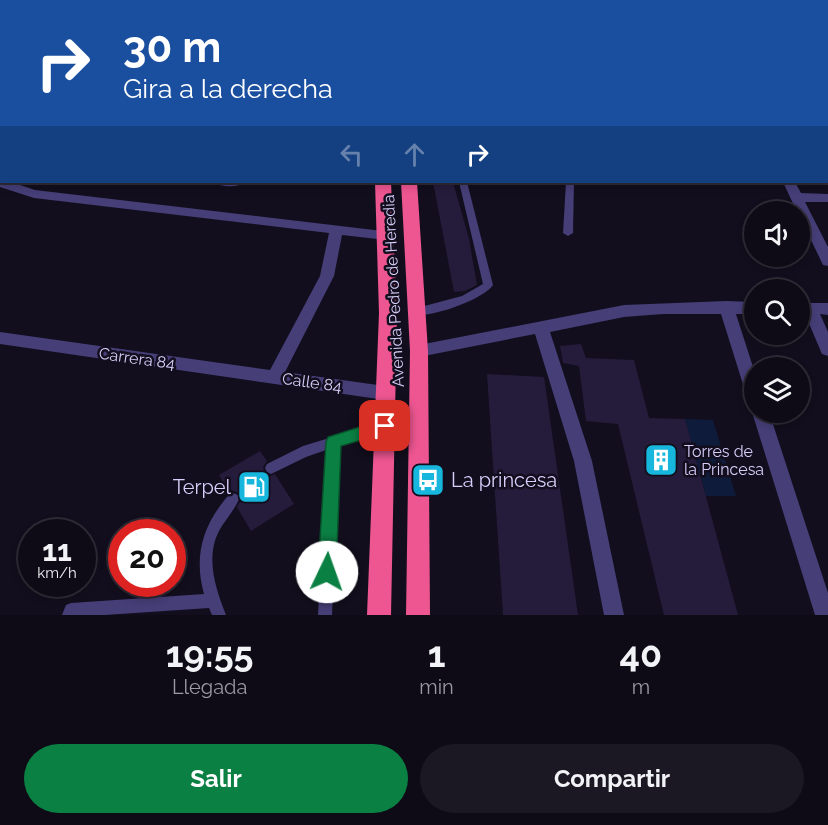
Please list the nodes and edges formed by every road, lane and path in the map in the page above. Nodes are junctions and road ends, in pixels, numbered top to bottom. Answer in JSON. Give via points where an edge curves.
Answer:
{"nodes":[{"id":1,"x":3,"y":183,"type":"edge"},
{"id":2,"x":383,"y":183,"type":"edge"},
{"id":3,"x":412,"y":183,"type":"edge"},
{"id":4,"x":463,"y":183,"type":"edge"},
{"id":5,"x":570,"y":183,"type":"edge"},
{"id":6,"x":789,"y":183,"type":"edge"},
{"id":7,"x":796,"y":197,"type":"junction"},
{"id":8,"x":828,"y":198,"type":"edge"},
{"id":9,"x":336,"y":230,"type":"junction"},
{"id":10,"x":568,"y":233,"type":"dead end"},
{"id":11,"x":386,"y":235,"type":"junction"},
{"id":12,"x":828,"y":261,"type":"edge"},
{"id":13,"x":726,"y":307,"type":"junction"},
{"id":14,"x":744,"y":308,"type":"edge"},
{"id":15,"x":810,"y":308,"type":"edge"},
{"id":16,"x":828,"y":309,"type":"edge"},
{"id":17,"x":417,"y":312,"type":"junction"},
{"id":18,"x":810,"y":317,"type":"edge"},
{"id":19,"x":541,"y":329,"type":"junction"},
{"id":20,"x":0,"y":338,"type":"edge"},
{"id":21,"x":828,"y":350,"type":"edge"},
{"id":22,"x":418,"y":351,"type":"junction"},
{"id":23,"x":744,"y":363,"type":"edge"},
{"id":24,"x":273,"y":377,"type":"junction"},
{"id":25,"x":385,"y":393,"type":"junction"},
{"id":26,"x":764,"y":423,"type":"edge"},
{"id":27,"x":385,"y":426,"type":"junction"},
{"id":28,"x":333,"y":442,"type":"junction"},
{"id":29,"x":271,"y":468,"type":"dead end"},
{"id":30,"x":233,"y":499,"type":"dead end"},
{"id":31,"x":212,"y":601,"type":"junction"},
{"id":32,"x":69,"y":615,"type":"edge"},
{"id":33,"x":219,"y":615,"type":"edge"},
{"id":34,"x":325,"y":615,"type":"edge"},
{"id":35,"x":379,"y":615,"type":"edge"},
{"id":36,"x":418,"y":615,"type":"edge"},
{"id":37,"x":614,"y":615,"type":"edge"},
{"id":38,"x":825,"y":615,"type":"edge"}],
"edges":[{"from":1,"to":9,"type":"street","via":[[34,194]]},
{"from":2,"to":11,"type":"highway","name":"Avenida Pedro de Heredia"},
{"from":3,"to":17,"type":"highway","name":"Avenida Pedro de Heredia"},
{"from":4,"to":17,"type":"lane","via":[[488,285],[463,299]]},
{"from":5,"to":10,"type":"lane"},
{"from":6,"to":7,"type":"street"},
{"from":7,"to":8,"type":"street"},
{"from":7,"to":12,"type":"street"},
{"from":9,"to":11,"type":"street"},
{"from":9,"to":24,"type":"street","via":[[327,276]]},
{"from":11,"to":25,"type":"highway","name":"Avenida Pedro de Heredia"},
{"from":13,"to":14,"type":"street"},
{"from":13,"to":19,"type":"street","via":[[624,311]]},
{"from":13,"to":23,"type":"street"},
{"from":15,"to":16,"type":"street"},
{"from":17,"to":22,"type":"highway","name":"Avenida Pedro de Heredia"},
{"from":18,"to":21,"type":"street"},
{"from":19,"to":22,"type":"street"},
{"from":19,"to":37,"type":"street","via":[[584,461]]},
{"from":20,"to":24,"type":"street","name":"Carrera 84"},
{"from":22,"to":36,"type":"highway","name":"Avenida Pedro de Heredia"},
{"from":24,"to":25,"type":"street","name":"Calle 84"},
{"from":25,"to":27,"type":"highway","name":"Avenida Pedro de Heredia"},
{"from":26,"to":38,"type":"street"},
{"from":27,"to":28,"type":"lane"},
{"from":27,"to":35,"type":"highway","name":"Avenida Pedro de Heredia"},
{"from":28,"to":29,"type":"lane"},
{"from":28,"to":34,"type":"lane"},
{"from":30,"to":31,"type":"lane","via":[[210,535],[206,566]]},
{"from":31,"to":32,"type":"lane","via":[[71,610]]},
{"from":31,"to":33,"type":"lane"}]}
